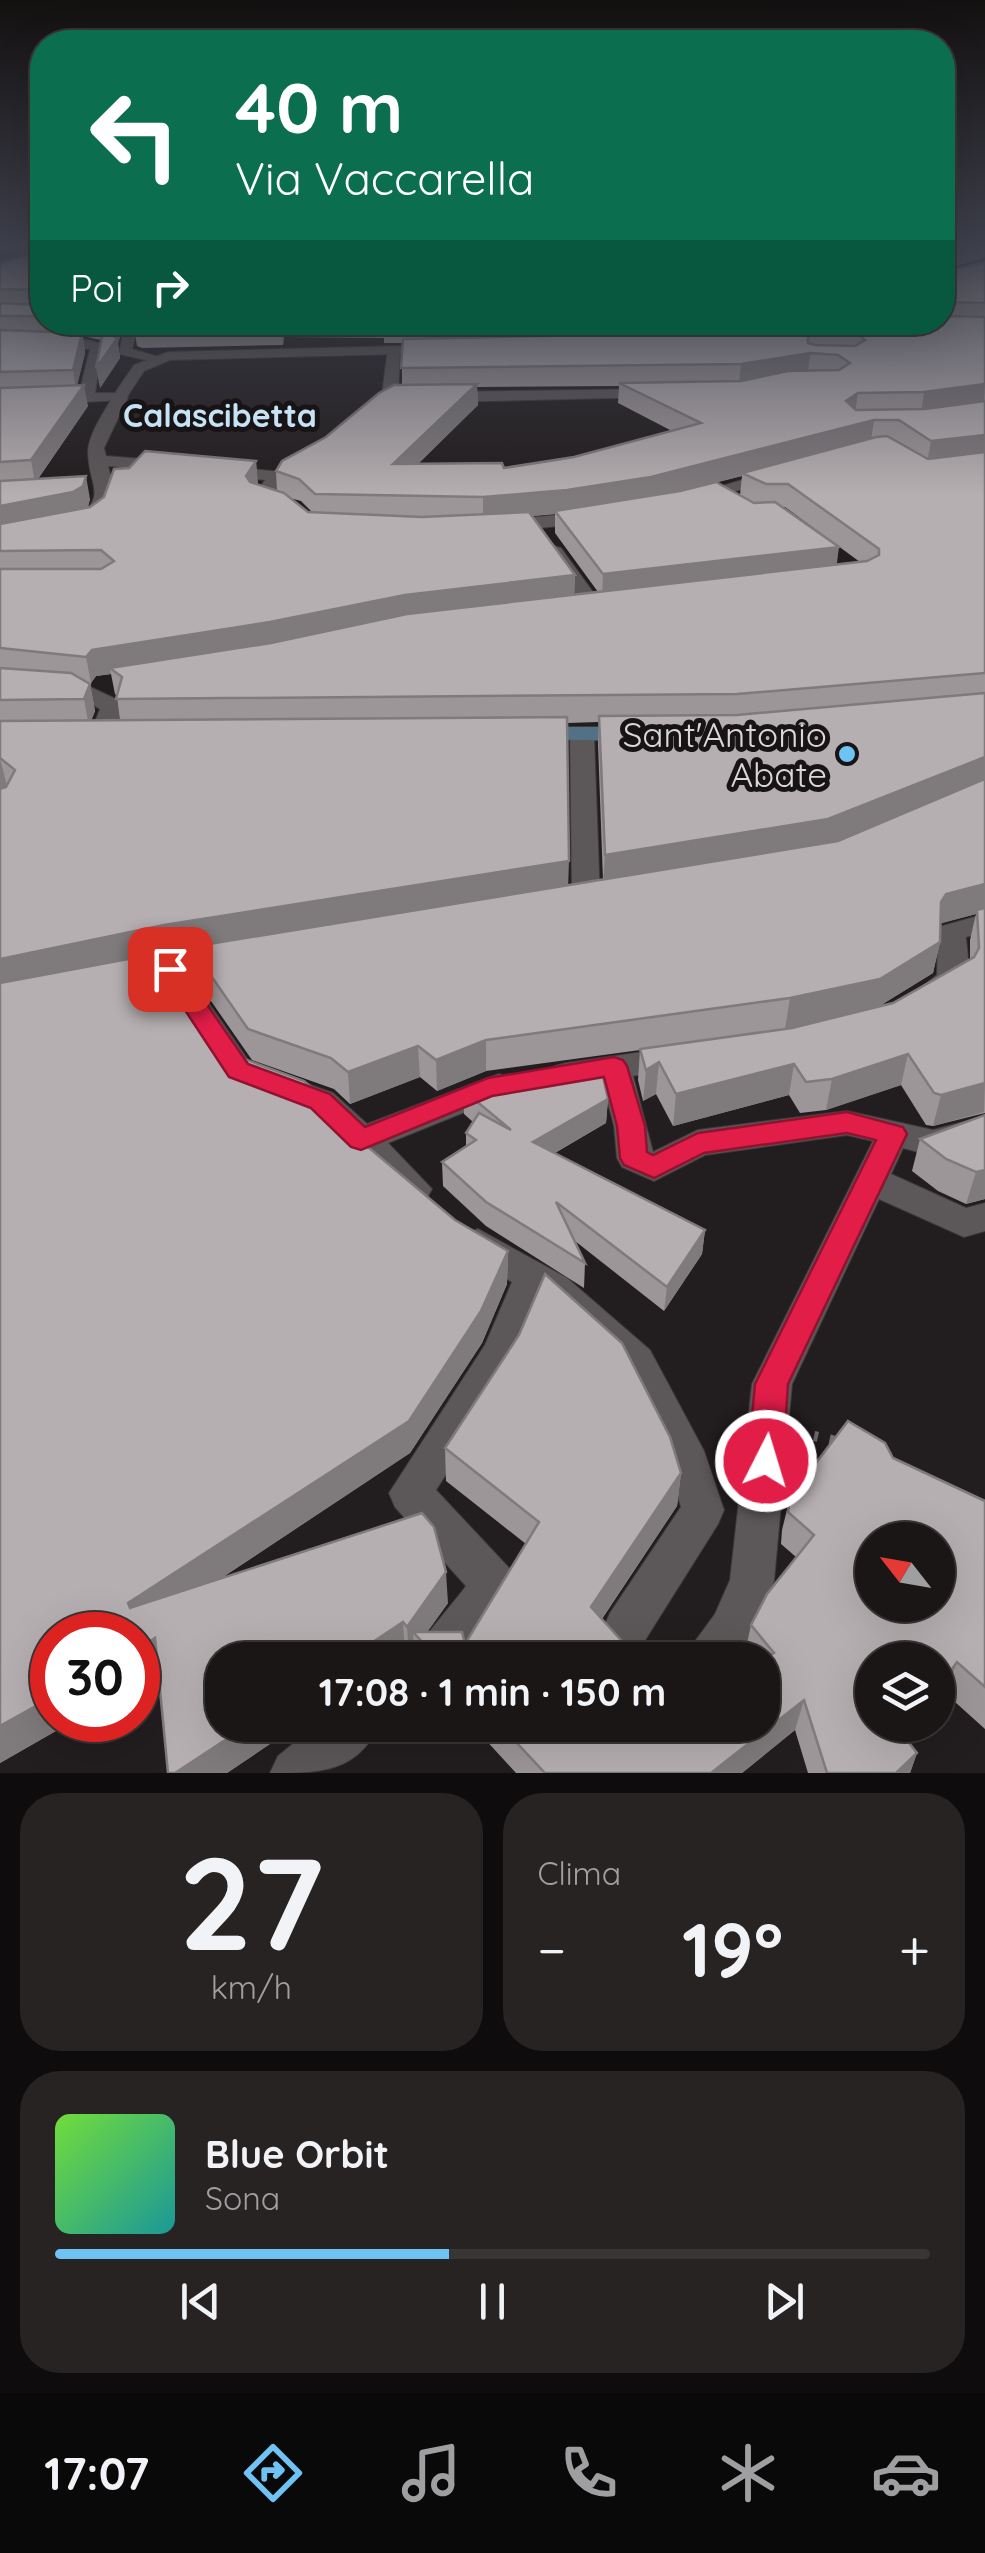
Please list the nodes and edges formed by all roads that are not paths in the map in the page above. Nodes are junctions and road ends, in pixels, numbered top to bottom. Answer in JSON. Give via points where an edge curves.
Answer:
{"nodes":[{"id":1,"x":128,"y":335,"type":"edge"},
{"id":2,"x":0,"y":341,"type":"edge"},
{"id":3,"x":385,"y":346,"type":"junction"},
{"id":4,"x":464,"y":349,"type":"edge"},
{"id":5,"x":154,"y":360,"type":"junction"},
{"id":6,"x":680,"y":394,"type":"edge"},
{"id":7,"x":120,"y":397,"type":"junction"},
{"id":8,"x":407,"y":397,"type":"junction"},
{"id":9,"x":86,"y":398,"type":"junction"},
{"id":10,"x":0,"y":401,"type":"edge"},
{"id":11,"x":364,"y":416,"type":"edge"},
{"id":12,"x":97,"y":454,"type":"junction"},
{"id":13,"x":788,"y":472,"type":"edge"},
{"id":14,"x":715,"y":492,"type":"junction"},
{"id":15,"x":665,"y":504,"type":"edge"},
{"id":16,"x":744,"y":509,"type":"edge"},
{"id":17,"x":615,"y":516,"type":"edge"},
{"id":18,"x":302,"y":518,"type":"edge"},
{"id":19,"x":534,"y":524,"type":"junction"},
{"id":20,"x":68,"y":526,"type":"edge"},
{"id":21,"x":484,"y":527,"type":"edge"},
{"id":22,"x":594,"y":607,"type":"edge"},
{"id":23,"x":0,"y":684,"type":"edge"},
{"id":24,"x":658,"y":733,"type":"edge"},
{"id":25,"x":504,"y":734,"type":"edge"},
{"id":26,"x":582,"y":735,"type":"junction"},
{"id":27,"x":102,"y":737,"type":"edge"},
{"id":28,"x":615,"y":894,"type":"edge"},
{"id":29,"x":985,"y":923,"type":"edge"},
{"id":30,"x":264,"y":953,"type":"edge"},
{"id":31,"x":170,"y":969,"type":"junction"},
{"id":32,"x":94,"y":984,"type":"edge"},
{"id":33,"x":897,"y":1012,"type":"edge"},
{"id":34,"x":710,"y":1054,"type":"edge"},
{"id":35,"x":614,"y":1066,"type":"junction"},
{"id":36,"x":985,"y":1128,"type":"edge"},
{"id":37,"x":893,"y":1134,"type":"junction"},
{"id":38,"x":361,"y":1140,"type":"junction"},
{"id":39,"x":872,"y":1180,"type":"junction"},
{"id":40,"x":985,"y":1217,"type":"edge"},
{"id":41,"x":533,"y":1278,"type":"junction"},
{"id":42,"x":626,"y":1629,"type":"dead end"},
{"id":43,"x":454,"y":1642,"type":"edge"},
{"id":44,"x":722,"y":1642,"type":"edge"},
{"id":45,"x":334,"y":1742,"type":"edge"},
{"id":46,"x":295,"y":1773,"type":"edge"}],
"edges":[{"from":1,"to":5,"type":"street","via":[[124,351]]},
{"from":2,"to":9,"type":"street","via":[[98,348]]},
{"from":3,"to":4,"type":"street"},
{"from":3,"to":5,"type":"street"},
{"from":3,"to":8,"type":"street"},
{"from":5,"to":7,"type":"street","via":[[139,368]]},
{"from":6,"to":8,"type":"street"},
{"from":7,"to":9,"type":"street"},
{"from":7,"to":12,"type":"street"},
{"from":8,"to":11,"type":"street"},
{"from":9,"to":10,"type":"street"},
{"from":12,"to":18,"type":"street","via":[[280,475],[261,500],[294,509]]},
{"from":12,"to":20,"type":"street","via":[[98,514]]},
{"from":13,"to":14,"type":"street"},
{"from":14,"to":15,"type":"street"},
{"from":14,"to":16,"type":"street"},
{"from":17,"to":19,"type":"street"},
{"from":19,"to":21,"type":"street"},
{"from":19,"to":22,"type":"street"},
{"from":23,"to":27,"type":"street","via":[[82,690],[112,706]]},
{"from":24,"to":26,"type":"main road"},
{"from":25,"to":26,"type":"main road"},
{"from":26,"to":28,"type":"street","via":[[577,900]]},
{"from":29,"to":33,"type":"street","via":[[952,932],[952,978]]},
{"from":30,"to":31,"type":"street"},
{"from":31,"to":32,"type":"street"},
{"from":31,"to":38,"type":"street","via":[[239,1070],[321,1101]]},
{"from":34,"to":35,"type":"street"},
{"from":35,"to":37,"type":"street","via":[[634,1158],[654,1168],[698,1143],[847,1122]]},
{"from":35,"to":38,"type":"street","via":[[488,1088]]},
{"from":36,"to":37,"type":"street","via":[[933,1143]]},
{"from":37,"to":39,"type":"street"},
{"from":38,"to":41,"type":"street","via":[[450,1220]]},
{"from":39,"to":40,"type":"street","via":[[964,1223]]},
{"from":39,"to":44,"type":"street","via":[[772,1384],[752,1582]]},
{"from":41,"to":42,"type":"street","via":[[636,1362],[689,1465],[704,1510]]},
{"from":41,"to":43,"type":"street","via":[[500,1354],[410,1493],[494,1584]]},
{"from":45,"to":46,"type":"street"}]}
